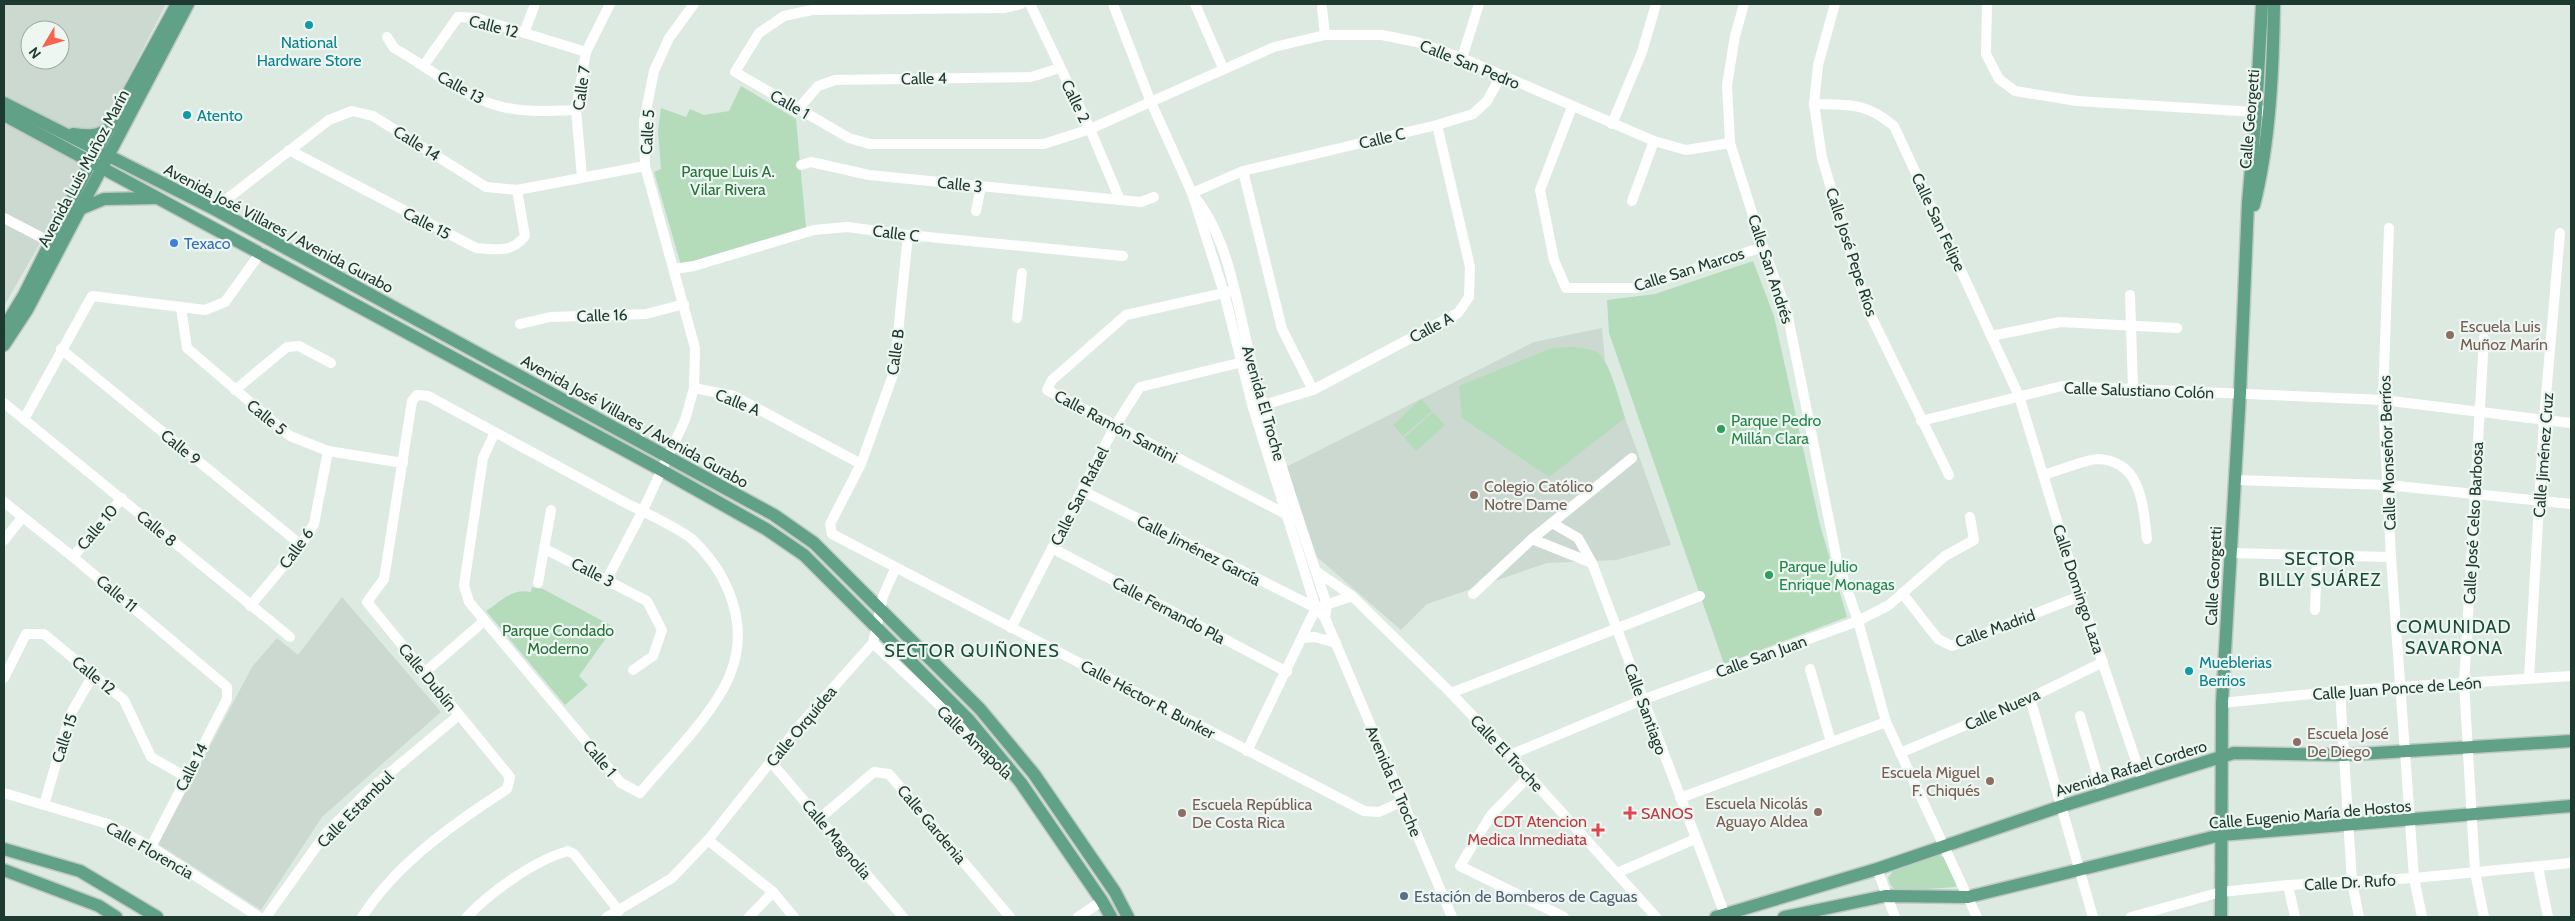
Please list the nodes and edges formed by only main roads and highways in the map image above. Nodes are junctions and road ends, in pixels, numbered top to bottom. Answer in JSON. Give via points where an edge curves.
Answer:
{"nodes":[{"id":1,"x":177,"y":4,"type":"edge"},
{"id":2,"x":188,"y":4,"type":"edge"},
{"id":3,"x":2262,"y":4,"type":"edge"},
{"id":4,"x":2274,"y":4,"type":"edge"},
{"id":5,"x":4,"y":102,"type":"edge"},
{"id":6,"x":2262,"y":111,"type":"junction"},
{"id":7,"x":4,"y":115,"type":"edge"},
{"id":8,"x":115,"y":130,"type":"junction"},
{"id":9,"x":62,"y":133,"type":"junction"},
{"id":10,"x":63,"y":146,"type":"junction"},
{"id":11,"x":103,"y":152,"type":"junction"},
{"id":12,"x":96,"y":165,"type":"junction"},
{"id":13,"x":142,"y":172,"type":"junction"},
{"id":14,"x":80,"y":186,"type":"junction"},
{"id":15,"x":158,"y":198,"type":"junction"},
{"id":16,"x":80,"y":209,"type":"junction"},
{"id":17,"x":56,"y":245,"type":"junction"},
{"id":18,"x":4,"y":328,"type":"edge"},
{"id":19,"x":4,"y":345,"type":"edge"},
{"id":20,"x":2571,"y":741,"type":"edge"},
{"id":21,"x":2220,"y":758,"type":"junction"},
{"id":22,"x":2571,"y":806,"type":"edge"},
{"id":23,"x":2221,"y":835,"type":"junction"},
{"id":24,"x":4,"y":849,"type":"edge"},
{"id":25,"x":4,"y":870,"type":"edge"},
{"id":26,"x":1721,"y":916,"type":"edge"},
{"id":27,"x":116,"y":917,"type":"edge"},
{"id":28,"x":156,"y":917,"type":"edge"},
{"id":29,"x":1111,"y":917,"type":"edge"},
{"id":30,"x":1128,"y":917,"type":"edge"},
{"id":31,"x":1786,"y":917,"type":"edge"},
{"id":32,"x":2221,"y":917,"type":"edge"}],
"edges":[{"from":1,"to":8,"type":"main road","name":"Avenida Luis Muñoz Marín"},
{"from":2,"to":8,"type":"main road","name":"Avenida Luis Muñoz Marín"},
{"from":3,"to":6,"type":"main road","name":"Calle Georgetti"},
{"from":4,"to":6,"type":"main road","name":"Calle Georgetti"},
{"from":5,"to":9,"type":"main road","name":"Avenida José Villares / Avenida Gurabo"},
{"from":6,"to":21,"type":"main road","name":"Calle Georgetti","via":[[2261,174],[2246,236]]},
{"from":7,"to":10,"type":"main road","name":"Avenida José Villares / Avenida Gurabo"},
{"from":8,"to":9,"type":"main road","via":[[89,136]]},
{"from":8,"to":11,"type":"main road","name":"Avenida Luis Muñoz Marín"},
{"from":8,"to":13,"type":"main road","via":[[121,151]]},
{"from":9,"to":11,"type":"main road","name":"Avenida José Villares / Avenida Gurabo"},
{"from":10,"to":12,"type":"main road","name":"Avenida José Villares / Avenida Gurabo"},
{"from":10,"to":14,"type":"main road","via":[[78,166]]},
{"from":11,"to":12,"type":"main road","name":"Avenida Luis Muñoz Marín"},
{"from":11,"to":13,"type":"main road","name":"Avenida José Villares / Avenida Gurabo"},
{"from":12,"to":14,"type":"main road","name":"Avenida Luis Muñoz Marín"},
{"from":12,"to":15,"type":"main road","name":"Avenida José Villares / Avenida Gurabo"},
{"from":12,"to":16,"type":"main road","name":"Avenida Luis Muñoz Marín"},
{"from":13,"to":30,"type":"main road","name":"Avenida José Villares / Avenida Gurabo","via":[[668,456],[814,543],[980,710],[1034,774],[1115,892]]},
{"from":14,"to":17,"type":"main road","name":"Avenida Luis Muñoz Marín"},
{"from":15,"to":16,"type":"main road","via":[[104,199]]},
{"from":15,"to":29,"type":"main road","name":"Avenida José Villares / Avenida Gurabo","via":[[661,470],[766,529],[804,555],[969,720],[1015,776]]},
{"from":16,"to":17,"type":"main road","name":"Avenida Luis Muñoz Marín"},
{"from":17,"to":18,"type":"main road","name":"Avenida Luis Muñoz Marín"},
{"from":17,"to":19,"type":"main road","name":"Avenida Luis Muñoz Marín","via":[[27,310]]},
{"from":20,"to":21,"type":"main road","name":"Avenida Rafael Cordero","via":[[2343,755],[2234,753]]},
{"from":21,"to":23,"type":"main road","name":"Calle Georgetti"},
{"from":21,"to":26,"type":"main road","name":"Avenida Rafael Cordero"},
{"from":22,"to":23,"type":"main road","name":"Calle Eugenio María de Hostos"},
{"from":23,"to":31,"type":"main road","name":"Calle Eugenio María de Hostos","via":[[1968,896],[1885,896]]},
{"from":23,"to":32,"type":"main road","name":"Calle Georgetti"},
{"from":24,"to":28,"type":"main road","via":[[80,871]]},
{"from":25,"to":27,"type":"main road","via":[[99,906]]}]}
